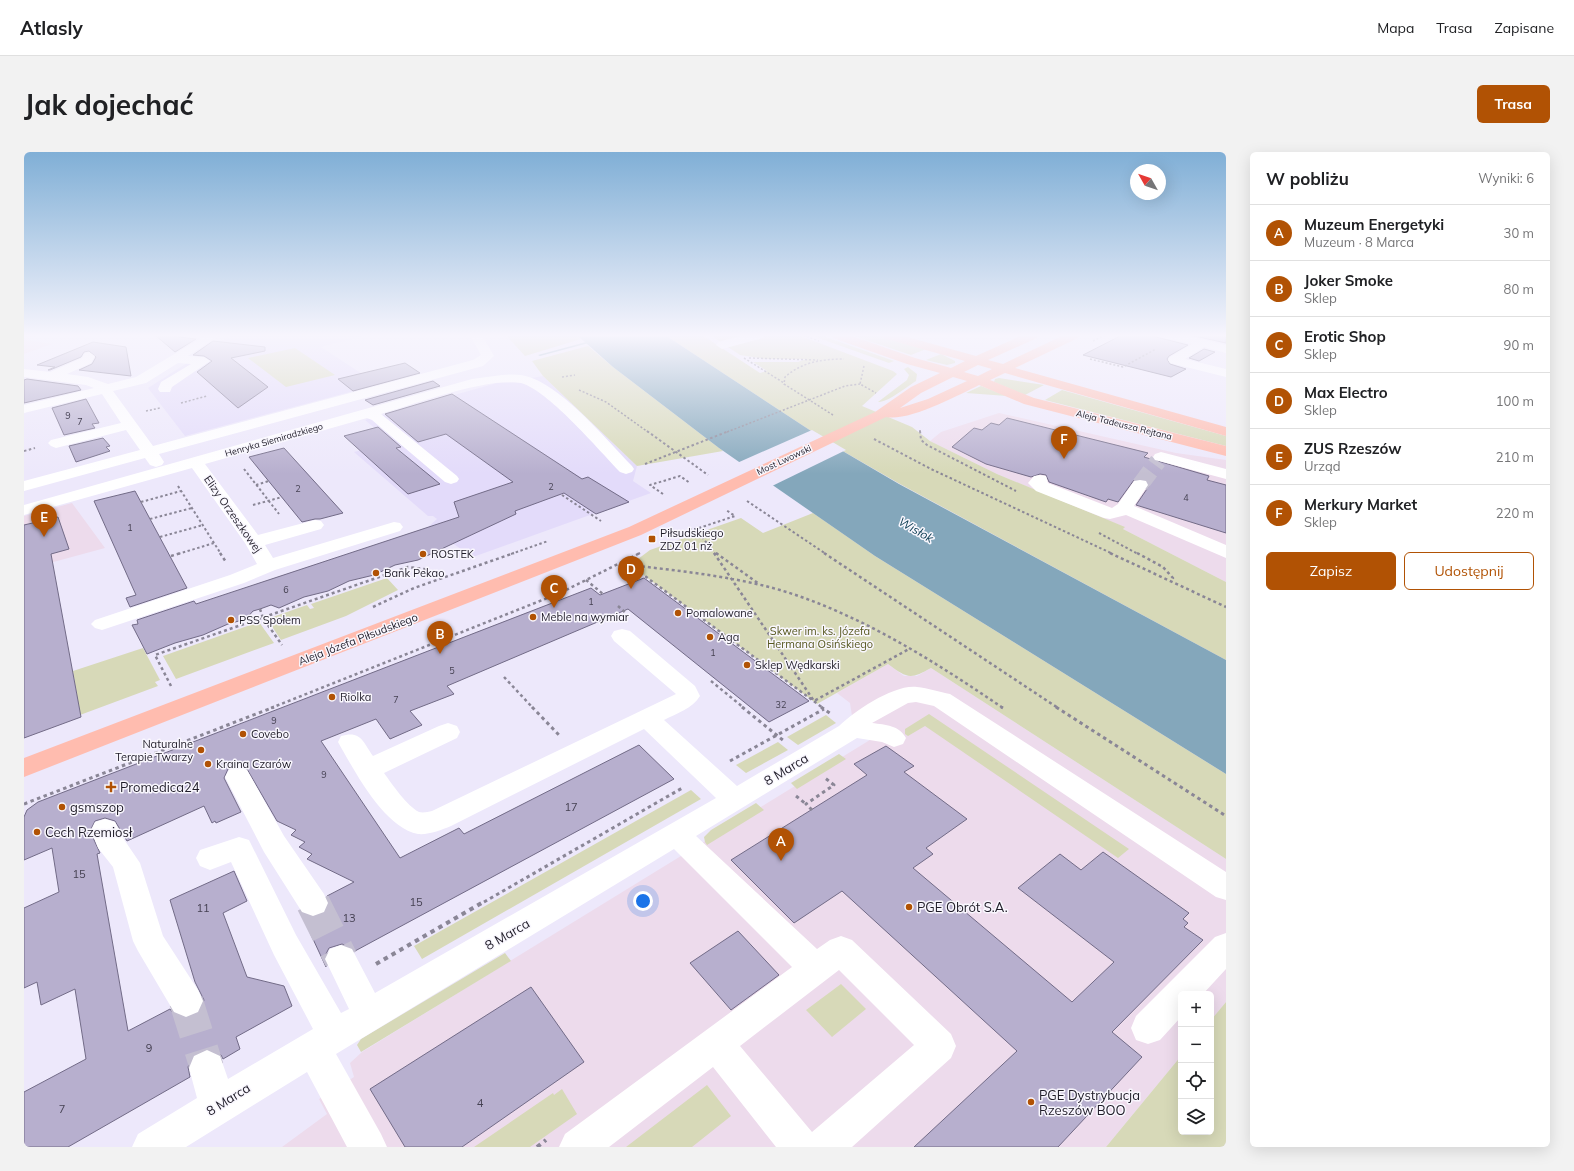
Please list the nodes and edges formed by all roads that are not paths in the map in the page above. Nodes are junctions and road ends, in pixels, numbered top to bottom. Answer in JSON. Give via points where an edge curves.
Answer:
{"nodes":[{"id":1,"x":91,"y":381,"type":"edge"},
{"id":2,"x":135,"y":381,"type":"edge"},
{"id":3,"x":172,"y":381,"type":"edge"},
{"id":4,"x":409,"y":381,"type":"edge"},
{"id":5,"x":482,"y":381,"type":"edge"},
{"id":6,"x":529,"y":381,"type":"edge"},
{"id":7,"x":923,"y":381,"type":"edge"},
{"id":8,"x":933,"y":381,"type":"edge"},
{"id":9,"x":975,"y":381,"type":"edge"},
{"id":10,"x":981,"y":381,"type":"edge"},
{"id":11,"x":1049,"y":381,"type":"edge"},
{"id":12,"x":106,"y":389,"type":"junction"},
{"id":13,"x":165,"y":389,"type":"dead end"},
{"id":14,"x":916,"y":390,"type":"junction"},
{"id":15,"x":1029,"y":401,"type":"junction"},
{"id":16,"x":933,"y":402,"type":"junction"},
{"id":17,"x":24,"y":409,"type":"edge"},
{"id":18,"x":368,"y":413,"type":"junction"},
{"id":19,"x":880,"y":415,"type":"junction"},
{"id":20,"x":331,"y":424,"type":"junction"},
{"id":21,"x":130,"y":425,"type":"junction"},
{"id":22,"x":1226,"y":432,"type":"edge"},
{"id":23,"x":346,"y":435,"type":"dead end"},
{"id":24,"x":1175,"y":438,"type":"junction"},
{"id":25,"x":56,"y":443,"type":"dead end"},
{"id":26,"x":148,"y":451,"type":"junction"},
{"id":27,"x":1226,"y":451,"type":"edge"},
{"id":28,"x":196,"y":462,"type":"junction"},
{"id":29,"x":626,"y":469,"type":"dead end"},
{"id":30,"x":165,"y":470,"type":"junction"},
{"id":31,"x":1226,"y":474,"type":"edge"},
{"id":32,"x":451,"y":479,"type":"dead end"},
{"id":33,"x":1040,"y":480,"type":"dead end"},
{"id":34,"x":1140,"y":485,"type":"tunnel mouth"},
{"id":35,"x":24,"y":486,"type":"edge"},
{"id":36,"x":689,"y":504,"type":"joint"},
{"id":37,"x":1124,"y":508,"type":"junction"},
{"id":38,"x":24,"y":510,"type":"edge"},
{"id":39,"x":315,"y":525,"type":"dead end"},
{"id":40,"x":394,"y":527,"type":"dead end"},
{"id":41,"x":254,"y":542,"type":"junction"},
{"id":42,"x":1226,"y":552,"type":"edge"},
{"id":43,"x":268,"y":566,"type":"junction"},
{"id":44,"x":102,"y":624,"type":"dead end"},
{"id":45,"x":622,"y":636,"type":"dead end"},
{"id":46,"x":647,"y":718,"type":"junction"},
{"id":47,"x":448,"y":732,"type":"dead end"},
{"id":48,"x":350,"y":742,"type":"dead end"},
{"id":49,"x":24,"y":767,"type":"edge"},
{"id":50,"x":369,"y":769,"type":"junction"},
{"id":51,"x":238,"y":777,"type":"dead end"},
{"id":52,"x":735,"y":800,"type":"junction"},
{"id":53,"x":105,"y":830,"type":"dead end"},
{"id":54,"x":676,"y":834,"type":"junction"},
{"id":55,"x":210,"y":858,"type":"dead end"},
{"id":56,"x":1226,"y":888,"type":"edge"},
{"id":57,"x":313,"y":903,"type":"tunnel mouth"},
{"id":58,"x":1226,"y":947,"type":"edge"},
{"id":59,"x":346,"y":969,"type":"tunnel mouth"},
{"id":60,"x":816,"y":969,"type":"junction"},
{"id":61,"x":1184,"y":991,"type":"edge"},
{"id":62,"x":1178,"y":997,"type":"edge"},
{"id":63,"x":186,"y":1001,"type":"tunnel mouth"},
{"id":64,"x":369,"y":1015,"type":"junction"},
{"id":65,"x":1148,"y":1028,"type":"dead end"},
{"id":66,"x":324,"y":1041,"type":"junction"},
{"id":67,"x":716,"y":1044,"type":"junction"},
{"id":68,"x":207,"y":1068,"type":"tunnel mouth"},
{"id":69,"x":218,"y":1106,"type":"junction"},
{"id":70,"x":151,"y":1147,"type":"edge"},
{"id":71,"x":368,"y":1147,"type":"edge"},
{"id":72,"x":578,"y":1147,"type":"edge"},
{"id":73,"x":800,"y":1147,"type":"edge"},
{"id":74,"x":823,"y":1147,"type":"edge"}],
"edges":[{"from":1,"to":12,"type":"street"},
{"from":2,"to":12,"type":"street"},
{"from":3,"to":13,"type":"street"},
{"from":4,"to":26,"type":"street","name":"Henryka Siemiradzkiego"},
{"from":5,"to":18,"type":"street","name":"Henryka Siemiradzkiego"},
{"from":6,"to":29,"type":"street","name":"Henryka Siemiradzkiego","via":[[544,390]]},
{"from":7,"to":14,"type":"main road"},
{"from":8,"to":14,"type":"main road"},
{"from":9,"to":16,"type":"main road"},
{"from":10,"to":15,"type":"main road","name":"Aleja Tadeusza Rejtana"},
{"from":11,"to":22,"type":"main road","name":"Aleja Tadeusza Rejtana"},
{"from":12,"to":17,"type":"street"},
{"from":12,"to":21,"type":"street"},
{"from":14,"to":19,"type":"main road"},
{"from":15,"to":16,"type":"main road","via":[[981,397]]},
{"from":15,"to":24,"type":"main road","name":"Aleja Tadeusza Rejtana"},
{"from":16,"to":19,"type":"main road","via":[[909,410]]},
{"from":18,"to":20,"type":"street","name":"Henryka Siemiradzkiego"},
{"from":18,"to":32,"type":"street","via":[[377,417]]},
{"from":19,"to":36,"type":"main road","name":"Most Lwowski"},
{"from":20,"to":23,"type":"street"},
{"from":20,"to":28,"type":"street","name":"Henryka Siemiradzkiego"},
{"from":21,"to":25,"type":"street"},
{"from":21,"to":26,"type":"street"},
{"from":24,"to":27,"type":"main road","name":"Aleja Tadeusza Rejtana"},
{"from":24,"to":31,"type":"street","via":[[1160,459]]},
{"from":26,"to":30,"type":"street"},
{"from":26,"to":35,"type":"street","name":"Henryka Siemiradzkiego"},
{"from":28,"to":30,"type":"street","name":"Henryka Siemiradzkiego"},
{"from":28,"to":41,"type":"street","name":"Elizy Orzeszkowej"},
{"from":30,"to":38,"type":"street","name":"Henryka Siemiradzkiego"},
{"from":33,"to":37,"type":"street","via":[[1036,483],[1042,487],[1110,514],[1118,513]]},
{"from":34,"to":37,"type":"street"},
{"from":36,"to":49,"type":"main road","name":"Aleja Józefa Piłsudskiego","via":[[635,531]]},
{"from":37,"to":42,"type":"street"},
{"from":39,"to":41,"type":"street"},
{"from":40,"to":43,"type":"street"},
{"from":41,"to":43,"type":"street","name":"Elizy Orzeszkowej"},
{"from":43,"to":44,"type":"street","via":[[237,579]]},
{"from":45,"to":46,"type":"street","via":[[687,691],[688,696],[684,700]]},
{"from":46,"to":50,"type":"street","via":[[442,819],[423,823],[415,823],[402,816]]},
{"from":46,"to":52,"type":"street"},
{"from":47,"to":50,"type":"street"},
{"from":48,"to":50,"type":"street"},
{"from":51,"to":57,"type":"street","via":[[274,844]]},
{"from":52,"to":54,"type":"street","name":"8 Marca"},
{"from":52,"to":56,"type":"street","name":"8 Marca","via":[[901,697],[916,694],[942,700]]},
{"from":53,"to":63,"type":"street","via":[[108,840],[126,863],[150,941]]},
{"from":54,"to":60,"type":"street"},
{"from":54,"to":64,"type":"street","name":"8 Marca"},
{"from":55,"to":66,"type":"street","via":[[238,848],[285,945]]},
{"from":58,"to":61,"type":"street"},
{"from":59,"to":64,"type":"street"},
{"from":60,"to":67,"type":"street"},
{"from":60,"to":74,"type":"street","via":[[841,950],[939,1046]]},
{"from":62,"to":65,"type":"street"},
{"from":64,"to":66,"type":"street","name":"8 Marca"},
{"from":66,"to":69,"type":"street","name":"8 Marca"},
{"from":66,"to":71,"type":"street"},
{"from":67,"to":72,"type":"street"},
{"from":67,"to":73,"type":"street"},
{"from":68,"to":69,"type":"street"},
{"from":69,"to":70,"type":"street","name":"8 Marca"}]}
